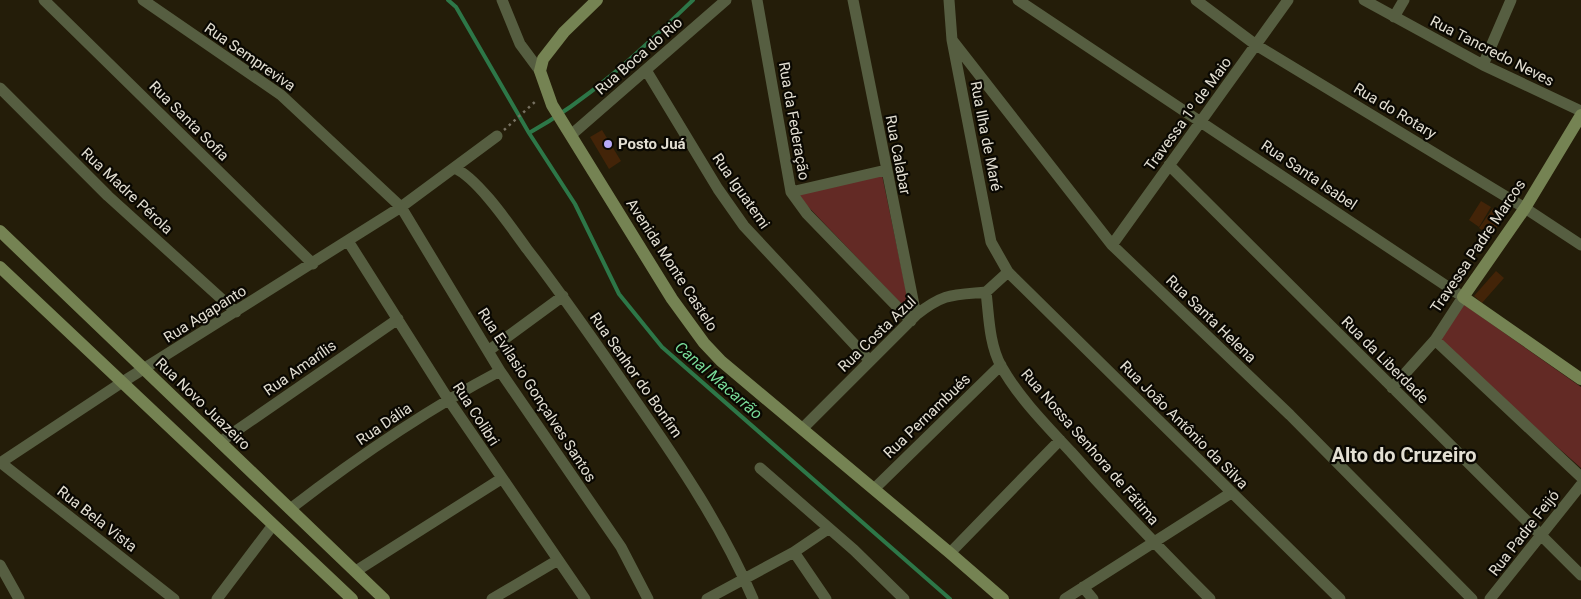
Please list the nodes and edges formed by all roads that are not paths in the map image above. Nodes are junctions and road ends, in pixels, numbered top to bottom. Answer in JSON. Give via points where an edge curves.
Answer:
{"nodes":[{"id":1,"x":44,"y":0,"type":"edge"},
{"id":2,"x":143,"y":0,"type":"edge"},
{"id":3,"x":502,"y":0,"type":"edge"},
{"id":4,"x":597,"y":0,"type":"edge"},
{"id":5,"x":726,"y":0,"type":"edge"},
{"id":6,"x":757,"y":0,"type":"edge"},
{"id":7,"x":853,"y":0,"type":"edge"},
{"id":8,"x":949,"y":0,"type":"edge"},
{"id":9,"x":1018,"y":0,"type":"edge"},
{"id":10,"x":1196,"y":0,"type":"edge"},
{"id":11,"x":1288,"y":0,"type":"edge"},
{"id":12,"x":1364,"y":0,"type":"edge"},
{"id":13,"x":1404,"y":0,"type":"edge"},
{"id":14,"x":1511,"y":0,"type":"edge"},
{"id":15,"x":1394,"y":17,"type":"junction"},
{"id":16,"x":952,"y":40,"type":"junction"},
{"id":17,"x":1256,"y":44,"type":"junction"},
{"id":18,"x":1482,"y":65,"type":"junction"},
{"id":19,"x":646,"y":70,"type":"junction"},
{"id":20,"x":540,"y":71,"type":"junction"},
{"id":21,"x":0,"y":88,"type":"edge"},
{"id":22,"x":1581,"y":113,"type":"edge"},
{"id":23,"x":1200,"y":123,"type":"junction"},
{"id":24,"x":571,"y":135,"type":"junction"},
{"id":25,"x":497,"y":136,"type":"dead end"},
{"id":26,"x":1169,"y":165,"type":"junction"},
{"id":27,"x":454,"y":168,"type":"junction"},
{"id":28,"x":886,"y":170,"type":"junction"},
{"id":29,"x":791,"y":192,"type":"junction"},
{"id":30,"x":401,"y":207,"type":"junction"},
{"id":31,"x":1525,"y":208,"type":"junction"},
{"id":32,"x":0,"y":231,"type":"edge"},
{"id":33,"x":348,"y":241,"type":"junction"},
{"id":34,"x":1112,"y":245,"type":"junction"},
{"id":35,"x":1581,"y":245,"type":"edge"},
{"id":36,"x":313,"y":264,"type":"junction"},
{"id":37,"x":0,"y":267,"type":"edge"},
{"id":38,"x":1008,"y":272,"type":"junction"},
{"id":39,"x":986,"y":292,"type":"junction"},
{"id":40,"x":563,"y":296,"type":"junction"},
{"id":41,"x":1462,"y":297,"type":"junction"},
{"id":42,"x":236,"y":312,"type":"junction"},
{"id":43,"x":913,"y":318,"type":"junction"},
{"id":44,"x":398,"y":319,"type":"junction"},
{"id":45,"x":1434,"y":340,"type":"junction"},
{"id":46,"x":488,"y":351,"type":"junction"},
{"id":47,"x":870,"y":361,"type":"junction"},
{"id":48,"x":1000,"y":365,"type":"junction"},
{"id":49,"x":144,"y":370,"type":"junction"},
{"id":50,"x":500,"y":371,"type":"junction"},
{"id":51,"x":1581,"y":379,"type":"edge"},
{"id":52,"x":121,"y":383,"type":"junction"},
{"id":53,"x":1392,"y":388,"type":"junction"},
{"id":54,"x":448,"y":399,"type":"junction"},
{"id":55,"x":803,"y":428,"type":"junction"},
{"id":56,"x":1060,"y":440,"type":"junction"},
{"id":57,"x":220,"y":442,"type":"junction"},
{"id":58,"x":0,"y":463,"type":"edge"},
{"id":59,"x":760,"y":468,"type":"dead end"},
{"id":60,"x":1581,"y":477,"type":"edge"},
{"id":61,"x":501,"y":479,"type":"junction"},
{"id":62,"x":1581,"y":485,"type":"edge"},
{"id":63,"x":874,"y":488,"type":"junction"},
{"id":64,"x":1231,"y":493,"type":"junction"},
{"id":65,"x":290,"y":509,"type":"junction"},
{"id":66,"x":274,"y":525,"type":"junction"},
{"id":67,"x":828,"y":529,"type":"junction"},
{"id":68,"x":1541,"y":535,"type":"junction"},
{"id":69,"x":1153,"y":542,"type":"junction"},
{"id":70,"x":794,"y":552,"type":"junction"},
{"id":71,"x":950,"y":552,"type":"junction"},
{"id":72,"x":558,"y":560,"type":"junction"},
{"id":73,"x":0,"y":565,"type":"edge"},
{"id":74,"x":356,"y":571,"type":"junction"},
{"id":75,"x":1581,"y":575,"type":"edge"},
{"id":76,"x":745,"y":579,"type":"junction"},
{"id":77,"x":982,"y":581,"type":"junction"},
{"id":78,"x":1083,"y":587,"type":"junction"},
{"id":79,"x":19,"y":599,"type":"edge"},
{"id":80,"x":174,"y":599,"type":"edge"},
{"id":81,"x":217,"y":599,"type":"edge"},
{"id":82,"x":352,"y":599,"type":"edge"},
{"id":83,"x":384,"y":599,"type":"edge"},
{"id":84,"x":492,"y":599,"type":"edge"},
{"id":85,"x":586,"y":599,"type":"edge"},
{"id":86,"x":648,"y":599,"type":"edge"},
{"id":87,"x":707,"y":599,"type":"edge"},
{"id":88,"x":753,"y":599,"type":"edge"},
{"id":89,"x":826,"y":599,"type":"edge"},
{"id":90,"x":904,"y":599,"type":"edge"},
{"id":91,"x":987,"y":599,"type":"edge"},
{"id":92,"x":1003,"y":599,"type":"edge"},
{"id":93,"x":1065,"y":599,"type":"edge"},
{"id":94,"x":1093,"y":599,"type":"edge"},
{"id":95,"x":1210,"y":599,"type":"edge"},
{"id":96,"x":1340,"y":599,"type":"edge"},
{"id":97,"x":1472,"y":599,"type":"edge"},
{"id":98,"x":1490,"y":599,"type":"edge"}],
"edges":[{"from":1,"to":36,"type":"street","name":"Rua Santa Sofia"},
{"from":2,"to":30,"type":"street","name":"Rua Sempreviva","via":[[281,95]]},
{"from":3,"to":20,"type":"street","via":[[520,44]]},
{"from":4,"to":20,"type":"street","via":[[546,52]]},
{"from":5,"to":19,"type":"street","name":"Rua Boca do Rio"},
{"from":6,"to":29,"type":"street","name":"Rua da Federação"},
{"from":7,"to":28,"type":"street","name":"Rua Calabar"},
{"from":8,"to":16,"type":"street","name":"Rua Ilha de Maré"},
{"from":9,"to":23,"type":"street","name":"Rua Santa Isabel"},
{"from":10,"to":17,"type":"street","name":"Rua do Rotary"},
{"from":11,"to":17,"type":"street","name":"Travessa 1º de Maio"},
{"from":12,"to":15,"type":"street","name":"Rua Tancredo Neves"},
{"from":13,"to":15,"type":"street"},
{"from":14,"to":18,"type":"street"},
{"from":15,"to":18,"type":"street","name":"Rua Tancredo Neves"},
{"from":16,"to":34,"type":"street","name":"Rua Santa Helena"},
{"from":16,"to":38,"type":"street","name":"Rua Ilha de Maré","via":[[991,242]]},
{"from":17,"to":23,"type":"street","name":"Travessa 1º de Maio"},
{"from":17,"to":31,"type":"street","name":"Rua do Rotary"},
{"from":18,"to":22,"type":"street","name":"Rua Tancredo Neves"},
{"from":19,"to":24,"type":"street","name":"Rua Boca do Rio"},
{"from":19,"to":47,"type":"street","name":"Rua Iguatemi","via":[[744,226]]},
{"from":20,"to":24,"type":"street","name":"Avenida Monte Castelo","via":[[554,108]]},
{"from":21,"to":42,"type":"street","name":"Rua Madre Pérola","via":[[108,196]]},
{"from":22,"to":31,"type":"street","name":"Travessa Padre Marcos"},
{"from":23,"to":26,"type":"street","name":"Travessa 1º de Maio"},
{"from":23,"to":41,"type":"street","name":"Rua Santa Isabel"},
{"from":24,"to":55,"type":"street","name":"Avenida Monte Castelo","via":[[667,290],[704,343],[721,361]]},
{"from":25,"to":27,"type":"street","name":"Rua Agapanto"},
{"from":26,"to":34,"type":"street","name":"Travessa 1º de Maio"},
{"from":26,"to":53,"type":"street","name":"Rua da Liberdade"},
{"from":27,"to":30,"type":"street","name":"Rua Agapanto"},
{"from":27,"to":40,"type":"street","name":"Rua Senhor do Bonfim","via":[[464,173],[498,211]]},
{"from":28,"to":29,"type":"street"},
{"from":28,"to":43,"type":"street","name":"Rua Calabar"},
{"from":29,"to":43,"type":"street","name":"Rua da Federação","via":[[807,214]]},
{"from":30,"to":33,"type":"street","name":"Rua Agapanto"},
{"from":30,"to":46,"type":"street","name":"Rua Evilasio Gonçalves Santos"},
{"from":31,"to":35,"type":"street","name":"Rua do Rotary"},
{"from":31,"to":41,"type":"street","name":"Travessa Padre Marcos"},
{"from":32,"to":49,"type":"street","name":"Rua Novo Juazeiro"},
{"from":33,"to":36,"type":"street","name":"Rua Agapanto"},
{"from":33,"to":44,"type":"street","name":"Rua Colibri"},
{"from":34,"to":97,"type":"street","name":"Rua Santa Helena","via":[[1290,415]]},
{"from":36,"to":42,"type":"street","name":"Rua Agapanto"},
{"from":37,"to":52,"type":"street"},
{"from":38,"to":39,"type":"street"},
{"from":38,"to":64,"type":"street","name":"Rua João Antônio da Silva"},
{"from":39,"to":43,"type":"street","name":"Rua Costa Azul","via":[[945,296]]},
{"from":39,"to":48,"type":"street","name":"Rua Nossa Senhora de Fátima","via":[[992,338]]},
{"from":40,"to":46,"type":"street"},
{"from":40,"to":76,"type":"street","name":"Rua Senhor do Bonfim","via":[[682,468]]},
{"from":41,"to":45,"type":"street","name":"Travessa Padre Marcos"},
{"from":41,"to":51,"type":"street","name":"Rua Santa Isabel"},
{"from":42,"to":49,"type":"street","name":"Rua Agapanto"},
{"from":43,"to":47,"type":"street","name":"Rua Costa Azul"},
{"from":44,"to":54,"type":"street","name":"Rua Colibri"},
{"from":44,"to":57,"type":"street","name":"Rua Amarílis"},
{"from":45,"to":53,"type":"street","name":"Travessa Padre Marcos"},
{"from":45,"to":60,"type":"street"},
{"from":46,"to":50,"type":"street","name":"Rua Evilasio Gonçalves Santos"},
{"from":47,"to":55,"type":"street","name":"Rua Costa Azul"},
{"from":48,"to":56,"type":"street","name":"Rua Nossa Senhora de Fátima"},
{"from":48,"to":63,"type":"street","name":"Rua Pernambués"},
{"from":49,"to":52,"type":"street","name":"Rua Agapanto"},
{"from":49,"to":57,"type":"street","name":"Rua Novo Juazeiro"},
{"from":50,"to":54,"type":"street","name":"Rua Dália"},
{"from":50,"to":86,"type":"street","name":"Rua Evilasio Gonçalves Santos","via":[[621,547]]},
{"from":52,"to":58,"type":"street","name":"Rua Agapanto"},
{"from":52,"to":66,"type":"street"},
{"from":53,"to":68,"type":"street","name":"Rua da Liberdade"},
{"from":54,"to":61,"type":"street","name":"Rua Colibri"},
{"from":54,"to":65,"type":"street","name":"Rua Dália"},
{"from":55,"to":63,"type":"street","name":"Avenida Monte Castelo"},
{"from":56,"to":69,"type":"street","name":"Rua Nossa Senhora de Fátima"},
{"from":56,"to":71,"type":"street"},
{"from":57,"to":65,"type":"street","name":"Rua Novo Juazeiro"},
{"from":58,"to":80,"type":"street","name":"Rua Bela Vista"},
{"from":59,"to":67,"type":"street"},
{"from":61,"to":72,"type":"street","name":"Rua Colibri"},
{"from":61,"to":74,"type":"street"},
{"from":62,"to":68,"type":"street","name":"Rua Padre Feijó"},
{"from":63,"to":71,"type":"street","name":"Avenida Monte Castelo"},
{"from":64,"to":69,"type":"street"},
{"from":64,"to":96,"type":"street","name":"Rua João Antônio da Silva"},
{"from":65,"to":74,"type":"street","name":"Rua Novo Juazeiro"},
{"from":66,"to":81,"type":"street"},
{"from":66,"to":82,"type":"street"},
{"from":67,"to":70,"type":"street"},
{"from":67,"to":90,"type":"street"},
{"from":68,"to":75,"type":"street","name":"Rua da Liberdade"},
{"from":68,"to":98,"type":"street","name":"Rua Padre Feijó"},
{"from":69,"to":78,"type":"street"},
{"from":69,"to":95,"type":"street","name":"Rua Nossa Senhora de Fátima"},
{"from":70,"to":76,"type":"street"},
{"from":70,"to":89,"type":"street"},
{"from":71,"to":77,"type":"street","name":"Avenida Monte Castelo"},
{"from":72,"to":84,"type":"street"},
{"from":72,"to":85,"type":"street","name":"Rua Colibri"},
{"from":73,"to":79,"type":"street"},
{"from":74,"to":83,"type":"street","name":"Rua Novo Juazeiro"},
{"from":76,"to":87,"type":"street"},
{"from":76,"to":88,"type":"street","name":"Rua Senhor do Bonfim"},
{"from":77,"to":91,"type":"street"},
{"from":77,"to":92,"type":"street","name":"Avenida Monte Castelo"},
{"from":78,"to":93,"type":"street"},
{"from":78,"to":94,"type":"street"}]}
